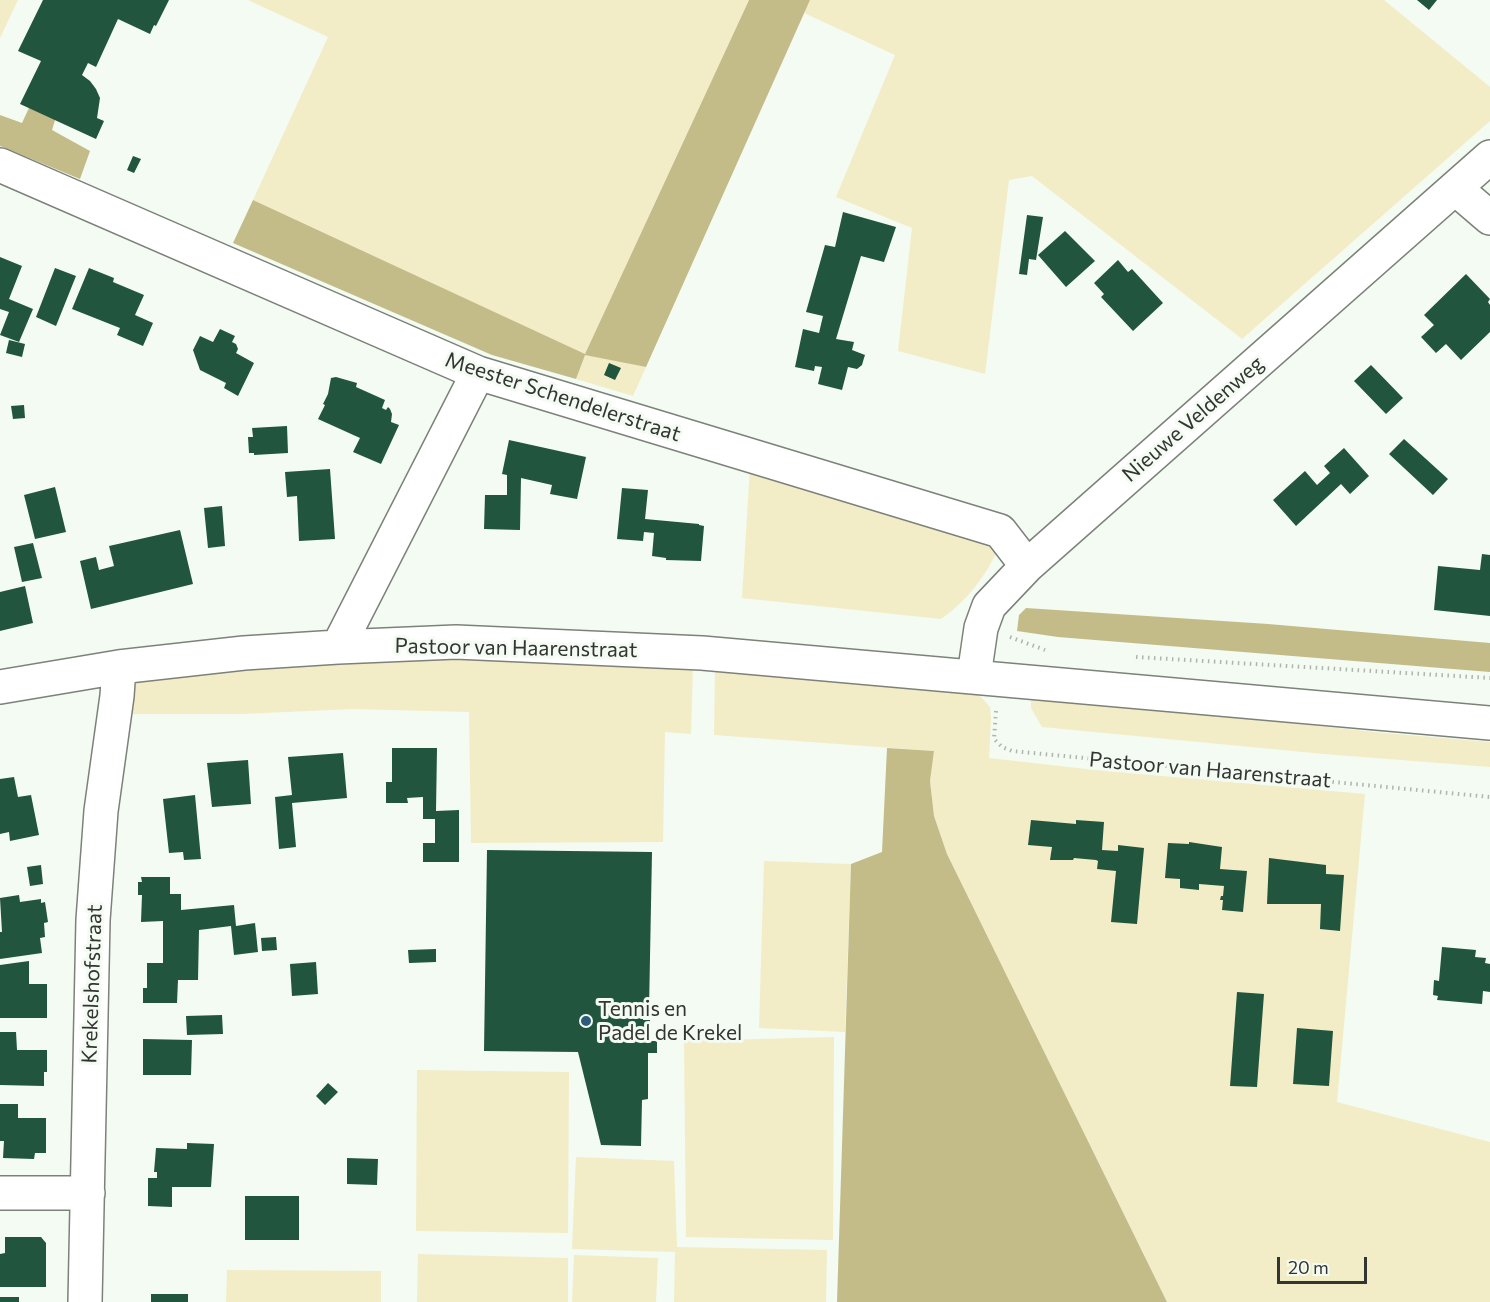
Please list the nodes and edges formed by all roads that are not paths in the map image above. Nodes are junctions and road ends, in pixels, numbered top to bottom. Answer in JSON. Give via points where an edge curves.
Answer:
{"nodes":[{"id":1,"x":1490,"y":157,"type":"edge"},
{"id":2,"x":0,"y":165,"type":"edge"},
{"id":3,"x":1455,"y":188,"type":"junction"},
{"id":4,"x":1490,"y":218,"type":"edge"},
{"id":5,"x":478,"y":373,"type":"junction"},
{"id":6,"x":1027,"y":566,"type":"junction"},
{"id":7,"x":338,"y":646,"type":"junction"},
{"id":8,"x":118,"y":667,"type":"junction"},
{"id":9,"x":986,"y":677,"type":"junction"},
{"id":10,"x":0,"y":687,"type":"edge"},
{"id":11,"x":1490,"y":723,"type":"edge"},
{"id":12,"x":87,"y":1192,"type":"junction"},
{"id":13,"x":0,"y":1194,"type":"edge"},
{"id":14,"x":85,"y":1302,"type":"edge"}],
"edges":[{"from":1,"to":3,"type":"street","name":"Nieuwe Veldenweg"},
{"from":2,"to":5,"type":"street","name":"Meester Schendelerstraat"},
{"from":3,"to":4,"type":"street"},
{"from":3,"to":6,"type":"street","name":"Nieuwe Veldenweg"},
{"from":5,"to":6,"type":"street","name":"Meester Schendelerstraat","via":[[1000,531]]},
{"from":5,"to":7,"type":"street"},
{"from":6,"to":9,"type":"street","name":"Nieuwe Veldenweg","via":[[989,606],[984,618],[977,647]]},
{"from":7,"to":8,"type":"street","name":"Pastoor van Haarenstraat"},
{"from":7,"to":9,"type":"street","name":"Pastoor van Haarenstraat","via":[[456,642],[702,653]]},
{"from":8,"to":10,"type":"street","name":"Pastoor van Haarenstraat"},
{"from":8,"to":12,"type":"street","name":"Krekelshofstraat","via":[[93,920]]},
{"from":9,"to":11,"type":"street","name":"Pastoor van Haarenstraat"},
{"from":12,"to":13,"type":"street"},
{"from":12,"to":14,"type":"street","name":"Krekelshofstraat"}]}
